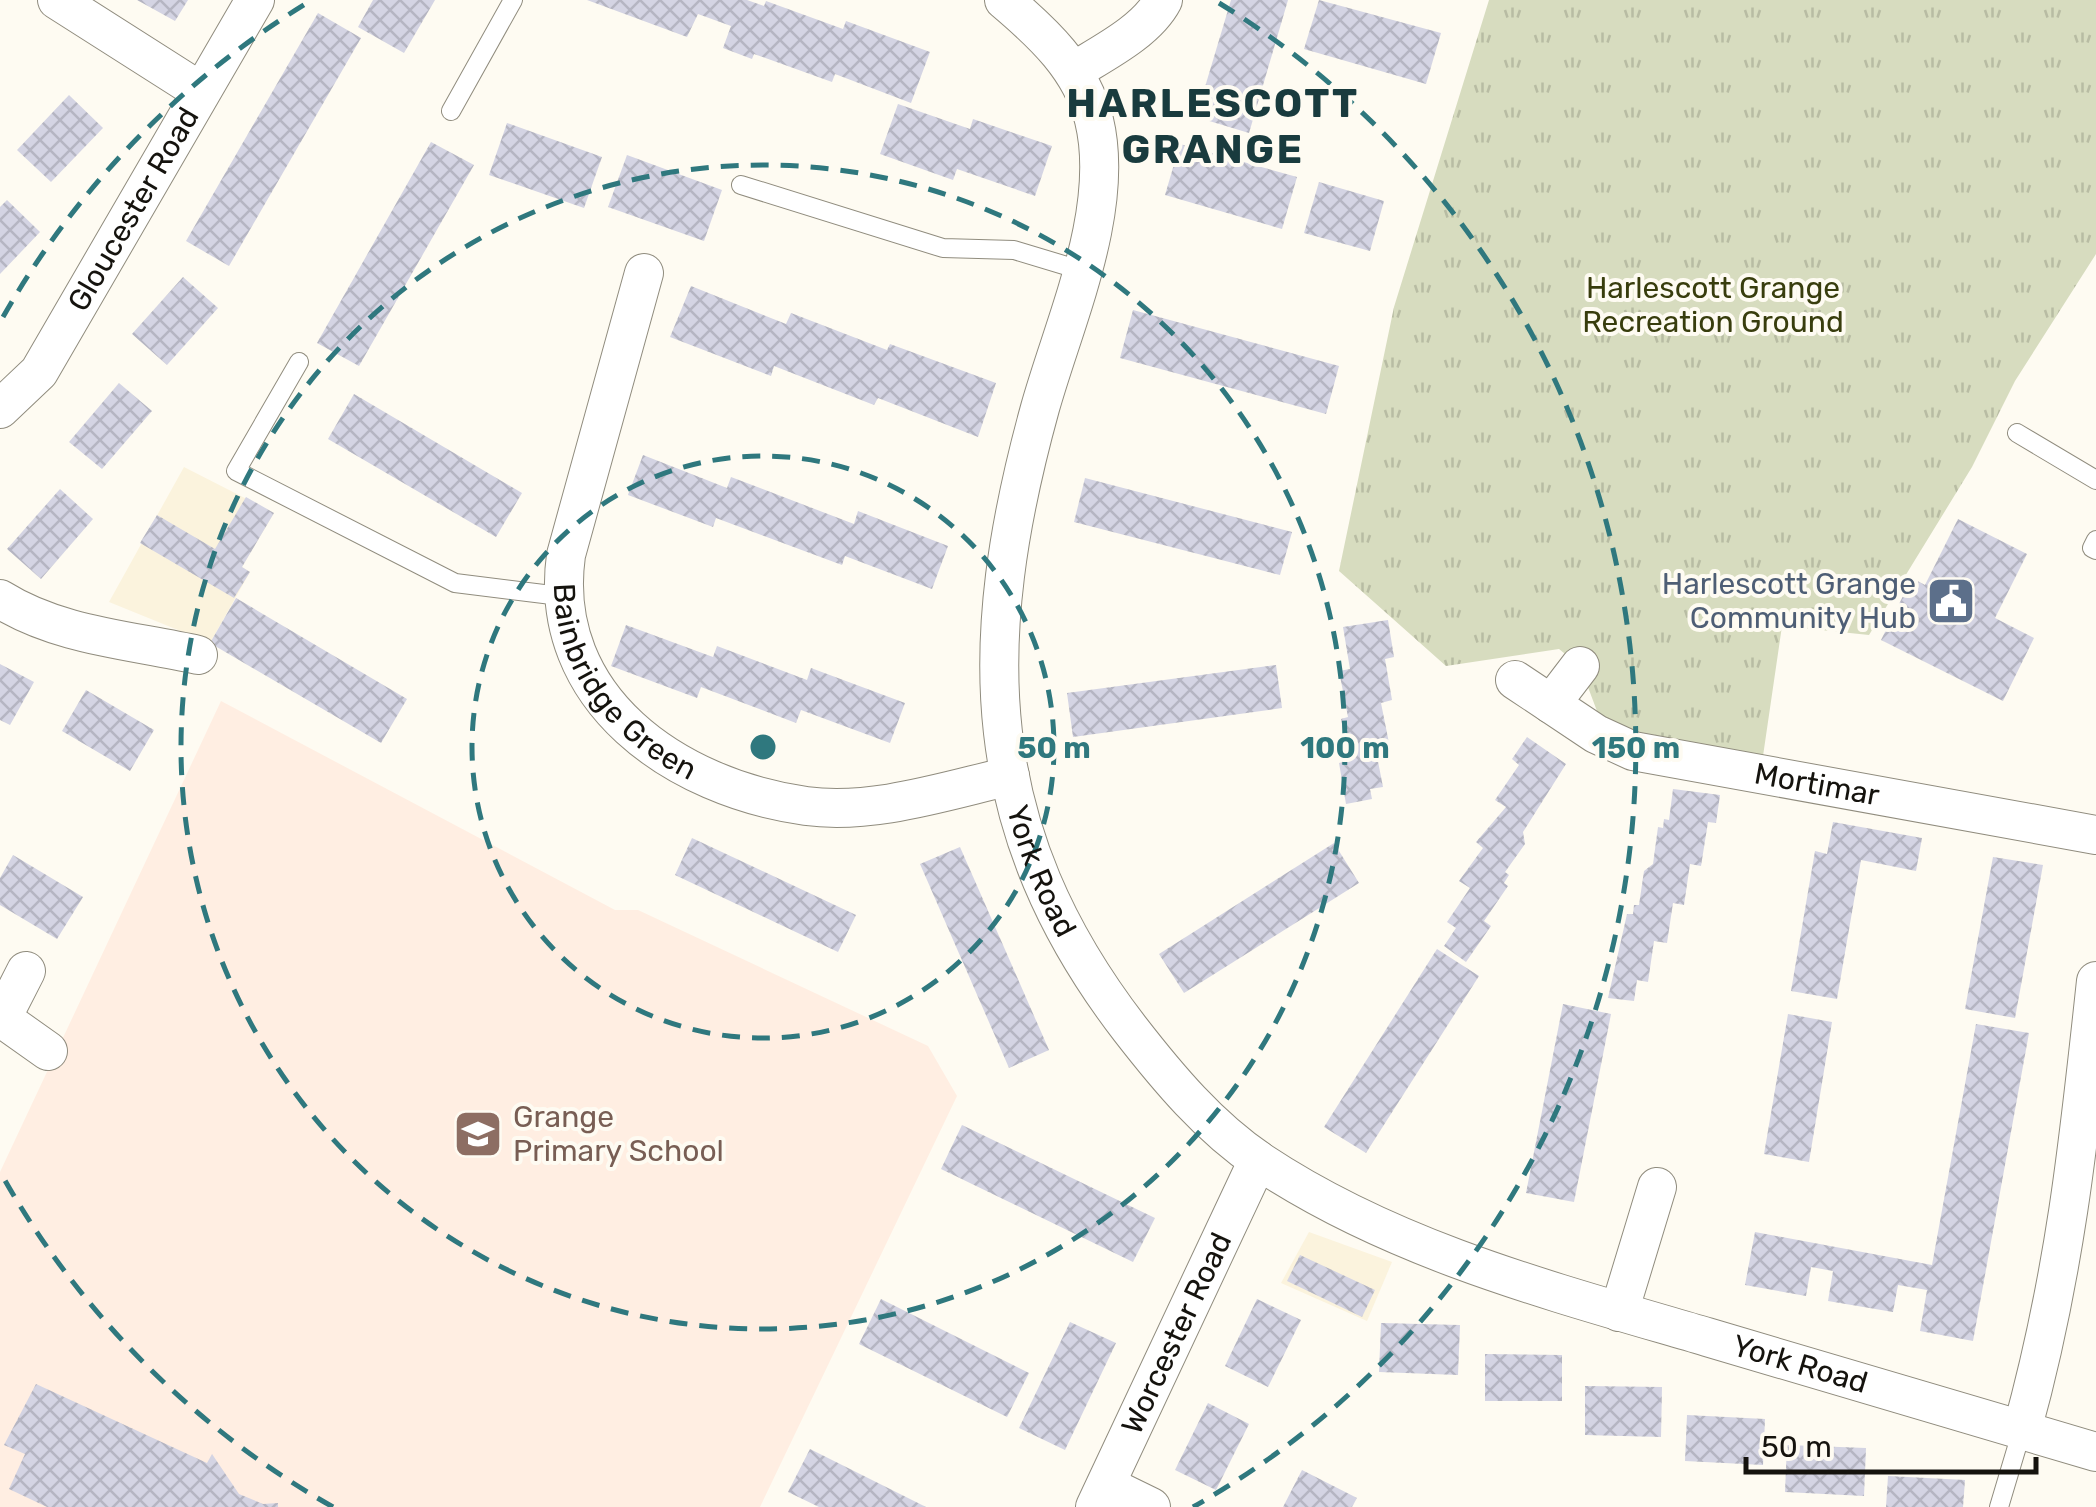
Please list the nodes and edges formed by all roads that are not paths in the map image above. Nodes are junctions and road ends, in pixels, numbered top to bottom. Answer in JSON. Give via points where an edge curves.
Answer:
{"nodes":[{"id":1,"x":56,"y":0,"type":"edge"},
{"id":2,"x":254,"y":0,"type":"edge"},
{"id":3,"x":513,"y":0,"type":"edge"},
{"id":4,"x":1004,"y":0,"type":"edge"},
{"id":5,"x":1164,"y":0,"type":"edge"},
{"id":6,"x":1074,"y":71,"type":"junction"},
{"id":7,"x":200,"y":91,"type":"junction"},
{"id":8,"x":451,"y":111,"type":"dead end"},
{"id":9,"x":741,"y":185,"type":"dead end"},
{"id":10,"x":1080,"y":270,"type":"junction"},
{"id":11,"x":644,"y":273,"type":"dead end"},
{"id":12,"x":299,"y":362,"type":"dead end"},
{"id":13,"x":0,"y":409,"type":"edge"},
{"id":14,"x":2017,"y":433,"type":"dead end"},
{"id":15,"x":2096,"y":480,"type":"edge"},
{"id":16,"x":2096,"y":540,"type":"edge"},
{"id":17,"x":2096,"y":550,"type":"edge"},
{"id":18,"x":560,"y":596,"type":"junction"},
{"id":19,"x":0,"y":599,"type":"edge"},
{"id":20,"x":198,"y":655,"type":"dead end"},
{"id":21,"x":1580,"y":666,"type":"dead end"},
{"id":22,"x":1515,"y":680,"type":"dead end"},
{"id":23,"x":1551,"y":704,"type":"junction"},
{"id":24,"x":1010,"y":776,"type":"junction"},
{"id":25,"x":2096,"y":834,"type":"edge"},
{"id":26,"x":26,"y":970,"type":"dead end"},
{"id":27,"x":2096,"y":981,"type":"edge"},
{"id":28,"x":1,"y":1018,"type":"edge"},
{"id":29,"x":48,"y":1051,"type":"dead end"},
{"id":30,"x":1258,"y":1160,"type":"junction"},
{"id":31,"x":1657,"y":1188,"type":"dead end"},
{"id":32,"x":1619,"y":1312,"type":"junction"},
{"id":33,"x":2022,"y":1430,"type":"junction"},
{"id":34,"x":2096,"y":1452,"type":"edge"},
{"id":35,"x":1100,"y":1496,"type":"edge"},
{"id":36,"x":1151,"y":1507,"type":"edge"},
{"id":37,"x":1999,"y":1507,"type":"edge"}],
"edges":[{"from":1,"to":7,"type":"street"},
{"from":2,"to":7,"type":"street","name":"Gloucester Road"},
{"from":3,"to":8,"type":"lane"},
{"from":4,"to":6,"type":"street"},
{"from":5,"to":6,"type":"street","via":[[1110,49]]},
{"from":6,"to":10,"type":"street","name":"York Road","via":[[1094,119],[1100,174]]},
{"from":7,"to":13,"type":"street","name":"Gloucester Road","via":[[39,372]]},
{"from":9,"to":10,"type":"lane","via":[[943,248],[1014,250]]},
{"from":10,"to":24,"type":"street","name":"York Road","via":[[1007,542],[996,662]]},
{"from":11,"to":18,"type":"street","name":"Bainbridge Green"},
{"from":12,"to":18,"type":"lane","via":[[236,471],[455,583]]},
{"from":14,"to":15,"type":"lane"},
{"from":16,"to":17,"type":"lane"},
{"from":18,"to":24,"type":"street","name":"Bainbridge Green","via":[[572,651],[602,697],[652,750],[730,788],[808,806],[896,802]]},
{"from":19,"to":20,"type":"street","via":[[29,617],[77,632]]},
{"from":21,"to":23,"type":"street"},
{"from":22,"to":23,"type":"street","name":"Mortimar"},
{"from":23,"to":25,"type":"street","name":"Mortimar","via":[[1633,751]]},
{"from":24,"to":30,"type":"street","name":"York Road","via":[[1033,865],[1100,989],[1198,1108]]},
{"from":26,"to":28,"type":"street"},
{"from":27,"to":33,"type":"street","via":[[2077,1177]]},
{"from":28,"to":29,"type":"street"},
{"from":30,"to":32,"type":"street","name":"York Road","via":[[1332,1206],[1421,1247]]},
{"from":30,"to":35,"type":"street","name":"Worcester Road"},
{"from":31,"to":32,"type":"street"},
{"from":32,"to":33,"type":"street","name":"York Road"},
{"from":33,"to":34,"type":"street","name":"York Road"},
{"from":33,"to":37,"type":"lane"},
{"from":35,"to":36,"type":"street"}]}
